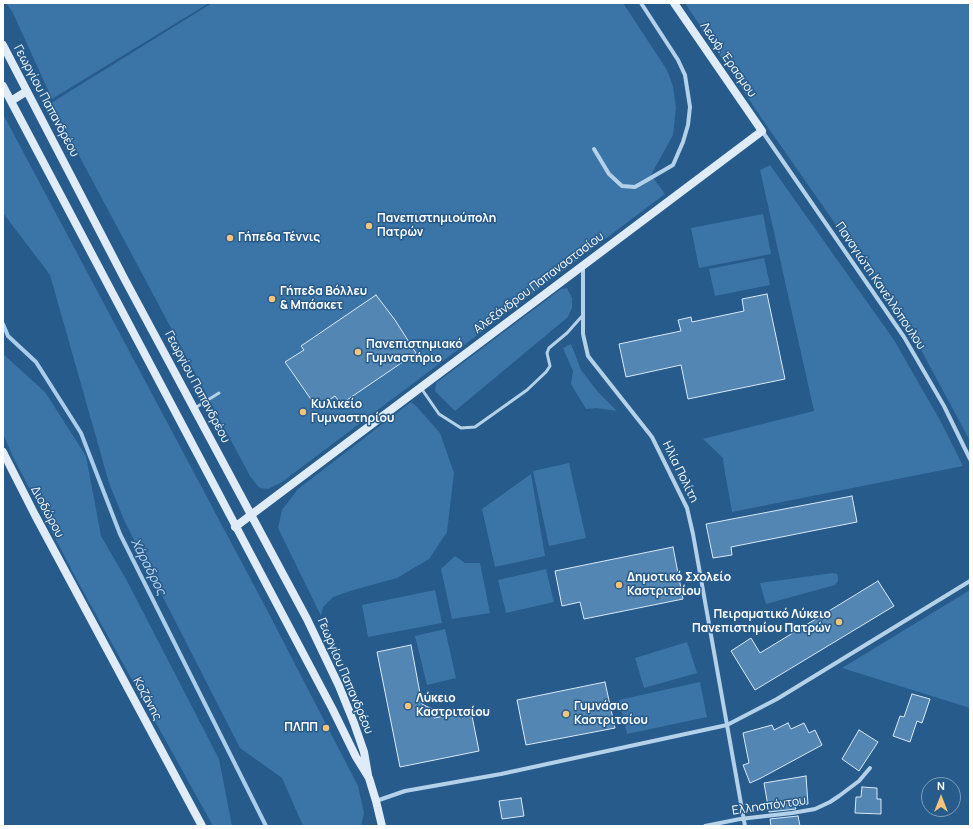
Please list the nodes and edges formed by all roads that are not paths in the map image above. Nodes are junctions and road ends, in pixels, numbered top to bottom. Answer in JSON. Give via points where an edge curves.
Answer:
{"nodes":[{"id":1,"x":641,"y":3,"type":"edge"},
{"id":2,"x":674,"y":3,"type":"edge"},
{"id":3,"x":3,"y":45,"type":"edge"},
{"id":4,"x":3,"y":86,"type":"edge"},
{"id":5,"x":27,"y":91,"type":"junction"},
{"id":6,"x":11,"y":100,"type":"junction"},
{"id":7,"x":762,"y":130,"type":"junction"},
{"id":8,"x":594,"y":148,"type":"dead end"},
{"id":9,"x":583,"y":264,"type":"junction"},
{"id":10,"x":583,"y":316,"type":"junction"},
{"id":11,"x":420,"y":387,"type":"junction"},
{"id":12,"x":219,"y":393,"type":"dead end"},
{"id":13,"x":195,"y":408,"type":"junction"},
{"id":14,"x":3,"y":452,"type":"edge"},
{"id":15,"x":970,"y":459,"type":"edge"},
{"id":16,"x":252,"y":514,"type":"junction"},
{"id":17,"x":235,"y":527,"type":"junction"},
{"id":18,"x":970,"y":581,"type":"edge"},
{"id":19,"x":72,"y":583,"type":"joint"},
{"id":20,"x":727,"y":725,"type":"junction"},
{"id":21,"x":870,"y":768,"type":"dead end"},
{"id":22,"x":369,"y":778,"type":"junction"},
{"id":23,"x":376,"y":801,"type":"junction"},
{"id":24,"x":744,"y":819,"type":"junction"},
{"id":25,"x":202,"y":826,"type":"edge"},
{"id":26,"x":382,"y":826,"type":"edge"},
{"id":27,"x":705,"y":826,"type":"edge"},
{"id":28,"x":745,"y":826,"type":"edge"}],
"edges":[{"from":1,"to":8,"type":"street","via":[[678,60],[684,75],[690,107],[683,142],[673,164],[635,187],[622,186],[609,174]]},
{"from":2,"to":7,"type":"main road","name":"Λεωφ. Έρασμου"},
{"from":3,"to":5,"type":"main road","name":"Γεωργίου Παπανδρέου"},
{"from":4,"to":6,"type":"main road","name":"Γεωργίου Παπανδρέου"},
{"from":5,"to":6,"type":"main road"},
{"from":5,"to":13,"type":"main road","name":"Γεωργίου Παπανδρέου"},
{"from":6,"to":17,"type":"main road","name":"Γεωργίου Παπανδρέου"},
{"from":7,"to":9,"type":"main road","name":"Αλεξάνδρου Παπαναστασίου"},
{"from":7,"to":15,"type":"street","name":"Παναγιώτη Κανελλόπουλου","via":[[904,337],[944,406]]},
{"from":9,"to":10,"type":"street","name":"Ηλία Πολίτη"},
{"from":9,"to":11,"type":"main road","name":"Αλεξάνδρου Παπαναστασίου"},
{"from":10,"to":11,"type":"lane","via":[[549,348],[550,366],[546,372],[527,390],[475,427],[461,428],[439,414]]},
{"from":10,"to":20,"type":"street","name":"Ηλία Πολίτη","via":[[582,334],[588,356],[652,437],[687,508]]},
{"from":11,"to":16,"type":"main road","name":"Αλεξάνδρου Παπαναστασίου"},
{"from":12,"to":13,"type":"lane"},
{"from":13,"to":16,"type":"main road","name":"Γεωργίου Παπανδρέου"},
{"from":14,"to":19,"type":"main road","name":"Διοδώρου"},
{"from":16,"to":17,"type":"main road","name":"Αλεξάνδρου Παπαναστασίου"},
{"from":16,"to":22,"type":"main road","name":"Γεωργίου Παπανδρέου","via":[[339,686],[364,752]]},
{"from":17,"to":22,"type":"main road","name":"Γεωργίου Παπανδρέου","via":[[356,758]]},
{"from":18,"to":20,"type":"street","via":[[777,699]]},
{"from":19,"to":25,"type":"main road","name":"Κοζάνης"},
{"from":20,"to":23,"type":"street","via":[[501,774],[405,791]]},
{"from":20,"to":24,"type":"street","name":"Ηλία Πολίτη"},
{"from":21,"to":24,"type":"street","name":"Ελλησπόντου","via":[[859,781],[820,807]]},
{"from":22,"to":23,"type":"main road"},
{"from":23,"to":26,"type":"main road"},
{"from":24,"to":27,"type":"street","name":"Ελλησπόντου"},
{"from":24,"to":28,"type":"street","name":"Ηλία Πολίτη"}]}
